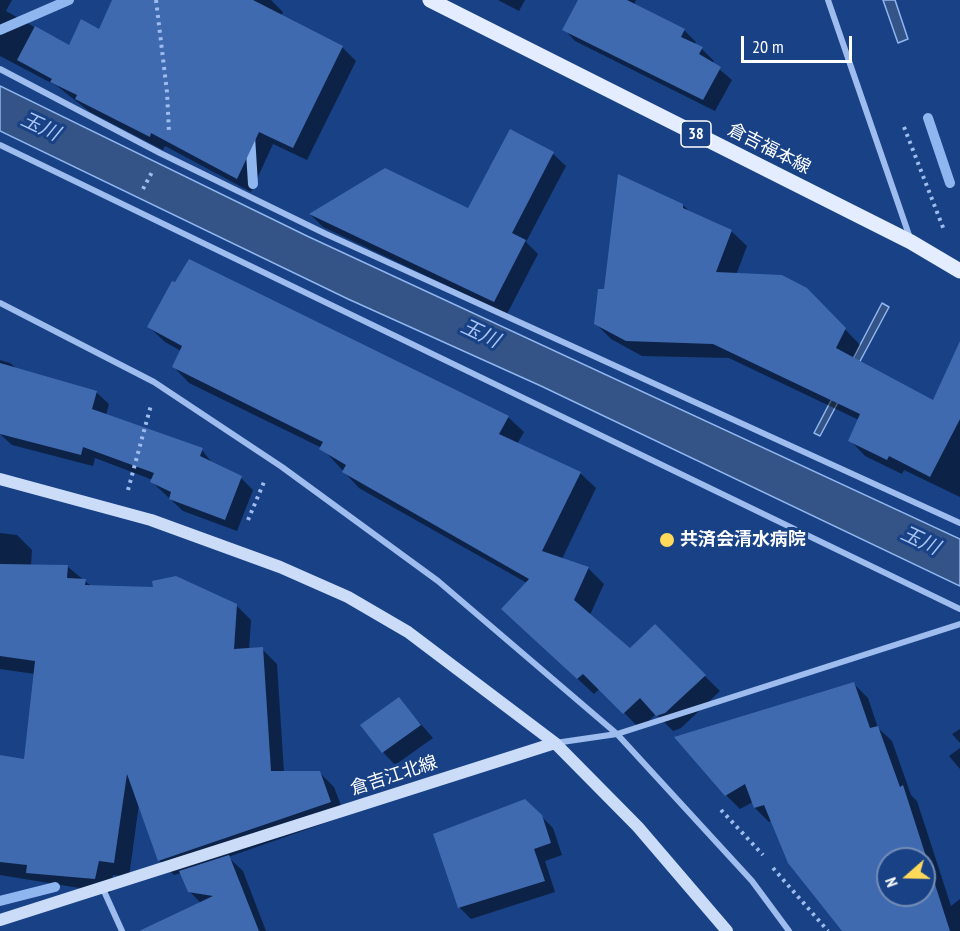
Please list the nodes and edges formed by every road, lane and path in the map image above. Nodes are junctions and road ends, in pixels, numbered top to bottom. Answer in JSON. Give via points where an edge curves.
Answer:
{"nodes":[{"id":1,"x":156,"y":0,"type":"edge"},
{"id":2,"x":430,"y":0,"type":"edge"},
{"id":3,"x":828,"y":0,"type":"edge"},
{"id":4,"x":0,"y":69,"type":"edge"},
{"id":5,"x":904,"y":127,"type":"dead end"},
{"id":6,"x":0,"y":145,"type":"edge"},
{"id":7,"x":161,"y":153,"type":"junction"},
{"id":8,"x":134,"y":208,"type":"junction"},
{"id":9,"x":952,"y":236,"type":"dead end"},
{"id":10,"x":911,"y":242,"type":"junction"},
{"id":11,"x":960,"y":271,"type":"edge"},
{"id":12,"x":0,"y":303,"type":"edge"},
{"id":13,"x":157,"y":384,"type":"junction"},
{"id":14,"x":272,"y":461,"type":"junction"},
{"id":15,"x":0,"y":479,"type":"edge"},
{"id":16,"x":128,"y":490,"type":"dead end"},
{"id":17,"x":249,"y":520,"type":"dead end"},
{"id":18,"x":960,"y":523,"type":"edge"},
{"id":19,"x":960,"y":609,"type":"edge"},
{"id":20,"x":960,"y":624,"type":"edge"},
{"id":21,"x":617,"y":735,"type":"junction"},
{"id":22,"x":555,"y":743,"type":"junction"},
{"id":23,"x":103,"y":889,"type":"junction"},
{"id":24,"x":0,"y":920,"type":"edge"},
{"id":25,"x":122,"y":931,"type":"edge"},
{"id":26,"x":727,"y":931,"type":"edge"},
{"id":27,"x":789,"y":931,"type":"edge"}],
"edges":[{"from":1,"to":7,"type":"path","via":[[169,139]]},
{"from":2,"to":10,"type":"main road","name":"倉吉福本線","number":"38"},
{"from":3,"to":10,"type":"street"},
{"from":4,"to":7,"type":"street"},
{"from":5,"to":9,"type":"path","via":[[945,232]]},
{"from":6,"to":8,"type":"street"},
{"from":7,"to":8,"type":"path"},
{"from":7,"to":18,"type":"street","via":[[539,333]]},
{"from":8,"to":19,"type":"street"},
{"from":10,"to":11,"type":"main road","name":"倉吉福本線","number":"38"},
{"from":12,"to":13,"type":"street"},
{"from":13,"to":14,"type":"street"},
{"from":13,"to":16,"type":"path"},
{"from":14,"to":17,"type":"path"},
{"from":14,"to":21,"type":"street","via":[[438,581]]},
{"from":15,"to":22,"type":"main road","via":[[151,520],[280,567],[348,597],[408,632]]},
{"from":20,"to":21,"type":"street"},
{"from":21,"to":22,"type":"street"},
{"from":21,"to":27,"type":"street","via":[[752,881]]},
{"from":22,"to":23,"type":"main road","name":"倉吉江北線"},
{"from":22,"to":26,"type":"main road","via":[[638,828]]},
{"from":23,"to":24,"type":"main road","name":"倉吉江北線"},
{"from":23,"to":25,"type":"street"}]}
